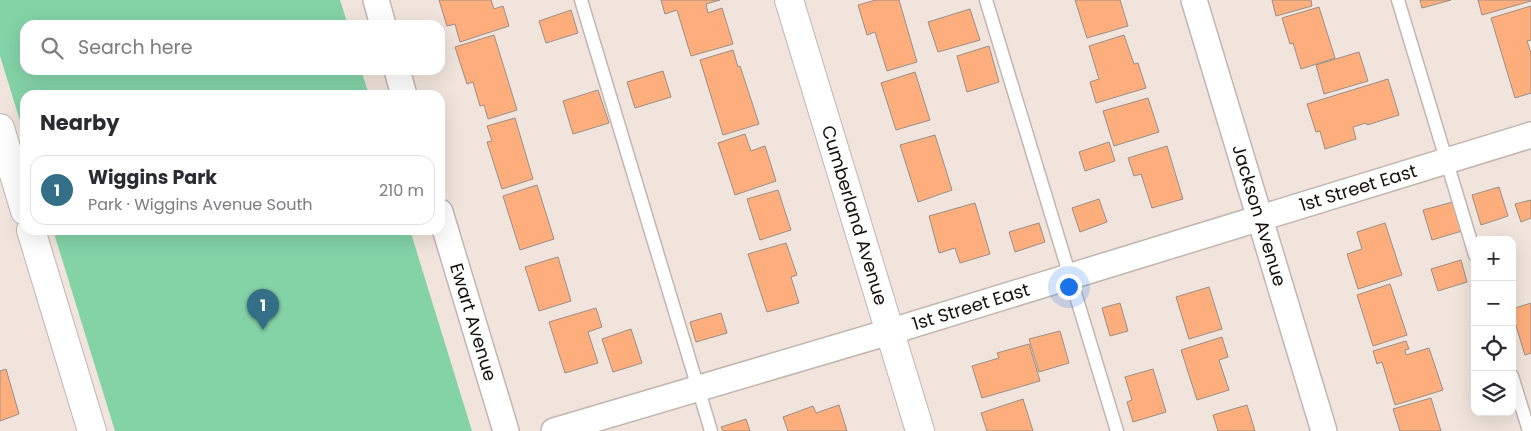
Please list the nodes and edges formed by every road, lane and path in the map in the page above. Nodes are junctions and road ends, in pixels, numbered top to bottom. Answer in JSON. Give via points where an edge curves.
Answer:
{"nodes":[{"id":1,"x":376,"y":0,"type":"edge"},
{"id":2,"x":581,"y":0,"type":"edge"},
{"id":3,"x":789,"y":0,"type":"edge"},
{"id":4,"x":986,"y":0,"type":"edge"},
{"id":5,"x":1194,"y":0,"type":"edge"},
{"id":6,"x":1398,"y":0,"type":"edge"},
{"id":7,"x":382,"y":20,"type":"edge"},
{"id":8,"x":398,"y":75,"type":"edge"},
{"id":9,"x":403,"y":90,"type":"edge"},
{"id":10,"x":0,"y":128,"type":"edge"},
{"id":11,"x":1531,"y":135,"type":"edge"},
{"id":12,"x":1446,"y":162,"type":"junction"},
{"id":13,"x":20,"y":194,"type":"edge"},
{"id":14,"x":1260,"y":219,"type":"junction"},
{"id":15,"x":445,"y":229,"type":"edge"},
{"id":16,"x":33,"y":235,"type":"edge"},
{"id":17,"x":1471,"y":242,"type":"edge"},
{"id":18,"x":1070,"y":276,"type":"junction"},
{"id":19,"x":889,"y":332,"type":"junction"},
{"id":20,"x":698,"y":388,"type":"junction"},
{"id":21,"x":1516,"y":389,"type":"edge"},
{"id":22,"x":92,"y":431,"type":"edge"},
{"id":23,"x":506,"y":431,"type":"edge"},
{"id":24,"x":554,"y":431,"type":"edge"},
{"id":25,"x":711,"y":431,"type":"edge"},
{"id":26,"x":920,"y":431,"type":"edge"},
{"id":27,"x":1117,"y":431,"type":"edge"},
{"id":28,"x":1324,"y":431,"type":"edge"},
{"id":29,"x":1529,"y":431,"type":"edge"}],
"edges":[{"from":1,"to":7,"type":"street"},
{"from":2,"to":20,"type":"lane"},
{"from":3,"to":19,"type":"main road","name":"Cumberland Avenue"},
{"from":4,"to":18,"type":"lane"},
{"from":5,"to":14,"type":"street","name":"Jackson Avenue"},
{"from":6,"to":12,"type":"lane"},
{"from":8,"to":9,"type":"street"},
{"from":10,"to":13,"type":"main road"},
{"from":11,"to":12,"type":"street","name":"1st Street East"},
{"from":12,"to":14,"type":"street","name":"1st Street East"},
{"from":12,"to":17,"type":"lane"},
{"from":14,"to":18,"type":"street","name":"1st Street East"},
{"from":14,"to":28,"type":"street","name":"Jackson Avenue"},
{"from":15,"to":23,"type":"street","name":"Ewart Avenue"},
{"from":16,"to":22,"type":"main road"},
{"from":18,"to":19,"type":"street","name":"1st Street East"},
{"from":18,"to":27,"type":"lane"},
{"from":19,"to":20,"type":"street","name":"1st Street East"},
{"from":19,"to":26,"type":"main road","name":"Cumberland Avenue"},
{"from":20,"to":24,"type":"street","name":"1st Street East"},
{"from":20,"to":25,"type":"lane"},
{"from":21,"to":29,"type":"lane"}]}
